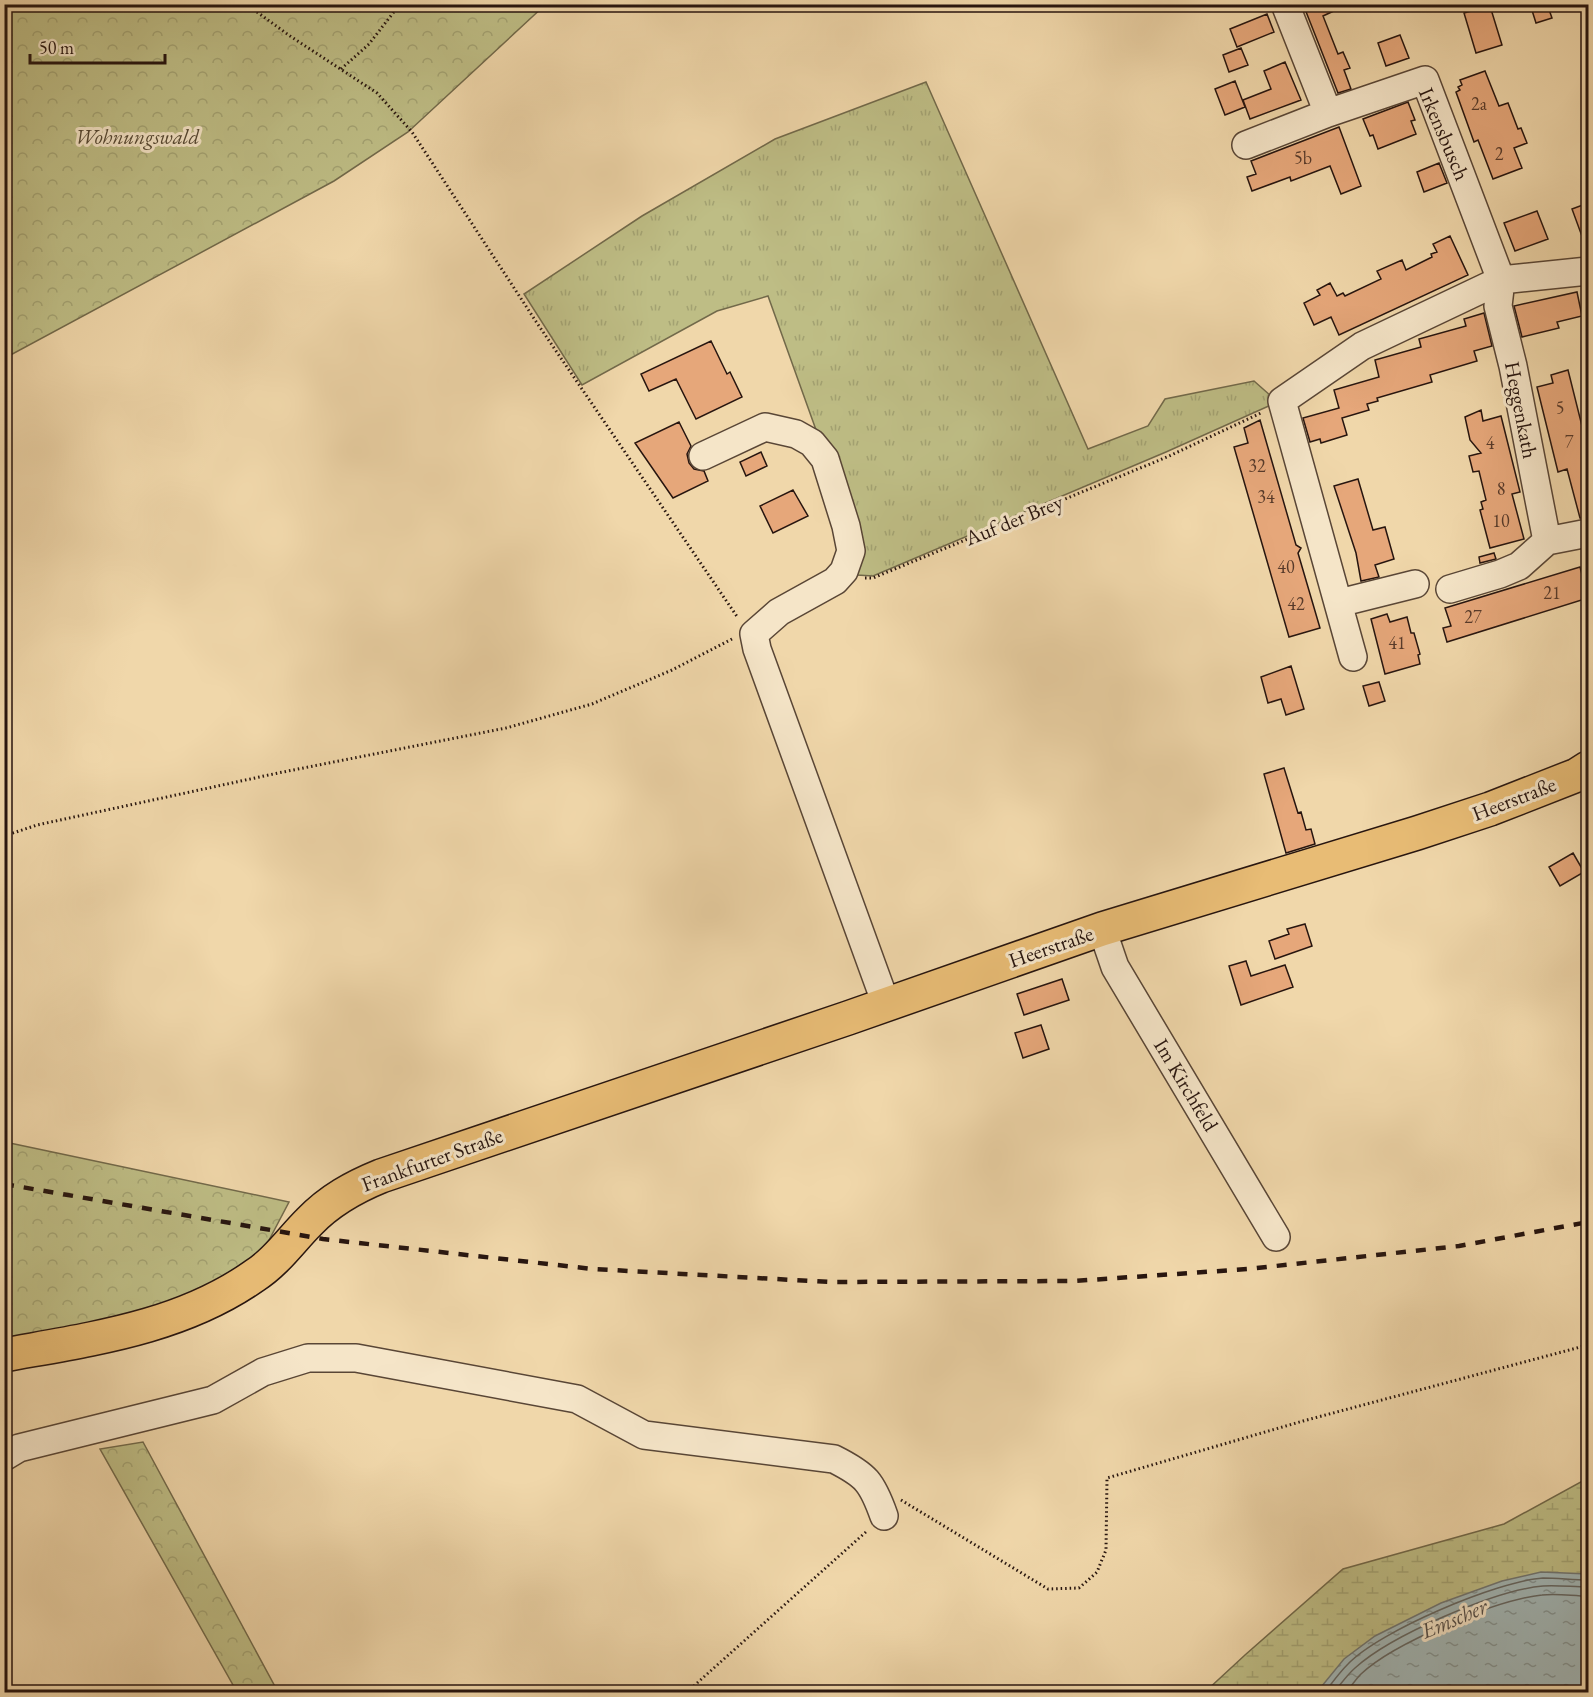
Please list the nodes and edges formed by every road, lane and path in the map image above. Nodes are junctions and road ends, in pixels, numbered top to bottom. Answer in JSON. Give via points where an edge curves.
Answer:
{"nodes":[{"id":1,"x":246,"y":4,"type":"edge"},
{"id":2,"x":400,"y":4,"type":"edge"},
{"id":3,"x":1285,"y":4,"type":"edge"},
{"id":4,"x":341,"y":69,"type":"junction"},
{"id":5,"x":1328,"y":113,"type":"junction"},
{"id":6,"x":1246,"y":145,"type":"dead end"},
{"id":7,"x":1588,"y":271,"type":"edge"},
{"id":8,"x":1501,"y":280,"type":"junction"},
{"id":9,"x":1282,"y":402,"type":"junction"},
{"id":10,"x":703,"y":456,"type":"dead end"},
{"id":11,"x":1588,"y":533,"type":"edge"},
{"id":12,"x":1547,"y":541,"type":"junction"},
{"id":13,"x":844,"y":571,"type":"junction"},
{"id":14,"x":1415,"y":584,"type":"dead end"},
{"id":15,"x":1450,"y":589,"type":"dead end"},
{"id":16,"x":1339,"y":603,"type":"junction"},
{"id":17,"x":754,"y":634,"type":"junction"},
{"id":18,"x":1353,"y":657,"type":"dead end"},
{"id":19,"x":1588,"y":768,"type":"edge"},
{"id":20,"x":4,"y":836,"type":"edge"},
{"id":21,"x":1102,"y":929,"type":"junction"},
{"id":22,"x":886,"y":1004,"type":"junction"},
{"id":23,"x":1276,"y":1237,"type":"dead end"},
{"id":24,"x":1588,"y":1345,"type":"edge"},
{"id":25,"x":4,"y":1355,"type":"edge"},
{"id":26,"x":4,"y":1457,"type":"edge"},
{"id":27,"x":893,"y":1507,"type":"joint"},
{"id":28,"x":834,"y":1561,"type":"dead end"},
{"id":29,"x":687,"y":1692,"type":"edge"}],
"edges":[{"from":1,"to":4,"type":"path"},
{"from":2,"to":4,"type":"path","via":[[369,44]]},
{"from":3,"to":5,"type":"street"},
{"from":4,"to":17,"type":"path","via":[[377,93],[412,132],[543,332],[739,619]]},
{"from":5,"to":6,"type":"street","name":"Irkensbusch"},
{"from":5,"to":8,"type":"street","name":"Irkensbusch","via":[[1425,80]]},
{"from":7,"to":8,"type":"street"},
{"from":8,"to":9,"type":"street","via":[[1362,346]]},
{"from":8,"to":12,"type":"street","name":"Heggenkath","via":[[1498,306]]},
{"from":9,"to":13,"type":"path","name":"Auf der Brey","via":[[1167,457],[873,578]]},
{"from":9,"to":16,"type":"street"},
{"from":10,"to":13,"type":"street","via":[[765,427],[796,434],[812,443],[825,459],[846,526],[851,551]]},
{"from":11,"to":12,"type":"street"},
{"from":12,"to":15,"type":"street","via":[[1519,566]]},
{"from":13,"to":17,"type":"street","via":[[835,581],[779,612]]},
{"from":14,"to":16,"type":"street"},
{"from":16,"to":18,"type":"street"},
{"from":17,"to":20,"type":"path","via":[[733,639],[592,704],[506,728],[232,783],[37,825]]},
{"from":17,"to":22,"type":"street"},
{"from":19,"to":21,"type":"main road","name":"Heerstraße","via":[[1490,809]]},
{"from":21,"to":22,"type":"main road","name":"Heerstraße"},
{"from":21,"to":23,"type":"street","name":"Im Kirchfeld","via":[[1115,967]]},
{"from":22,"to":25,"type":"main road","name":"Frankfurter Straße","via":[[358,1185],[324,1208],[256,1275],[220,1298],[176,1317],[122,1333]]},
{"from":24,"to":27,"type":"path","via":[[1107,1478],[1106,1550],[1097,1572],[1079,1588],[1048,1589]]},
{"from":26,"to":27,"type":"street","via":[[19,1448],[213,1400],[263,1372],[308,1358],[356,1358],[577,1399],[644,1434],[834,1459],[859,1471]]},
{"from":28,"to":29,"type":"path"}]}
